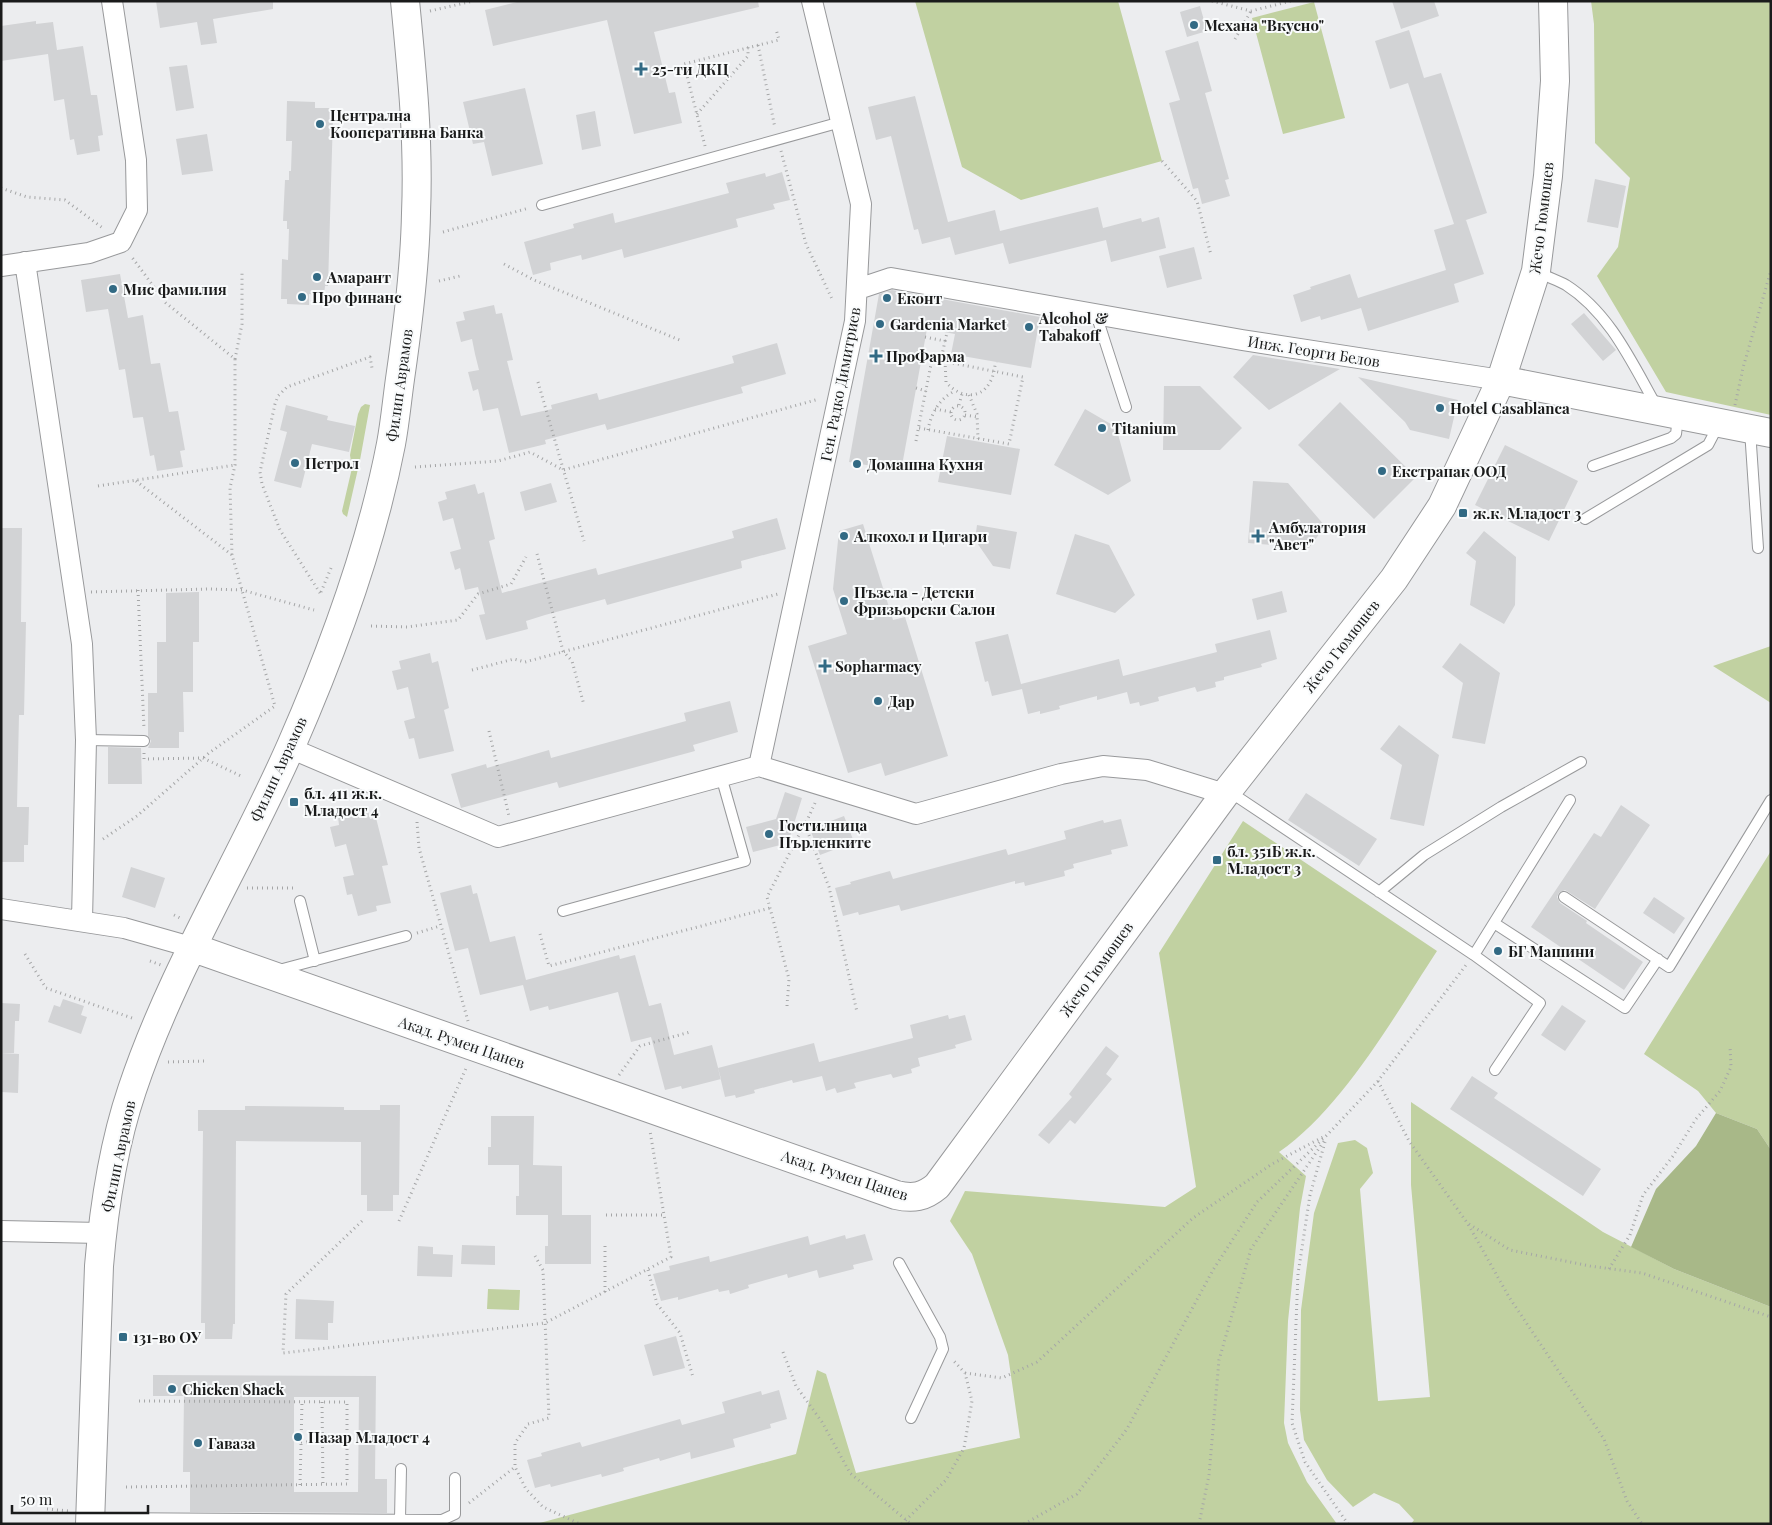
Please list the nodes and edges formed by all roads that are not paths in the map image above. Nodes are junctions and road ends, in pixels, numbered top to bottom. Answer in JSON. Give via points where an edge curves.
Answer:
{"nodes":[{"id":1,"x":112,"y":1,"type":"edge"},
{"id":2,"x":405,"y":1,"type":"edge"},
{"id":3,"x":813,"y":1,"type":"edge"},
{"id":4,"x":1553,"y":1,"type":"edge"},
{"id":5,"x":841,"y":122,"type":"junction"},
{"id":6,"x":542,"y":205,"type":"road end"},
{"id":7,"x":25,"y":262,"type":"junction"},
{"id":8,"x":1,"y":266,"type":"edge"},
{"id":9,"x":1536,"y":271,"type":"junction"},
{"id":10,"x":858,"y":288,"type":"junction"},
{"id":11,"x":1096,"y":314,"type":"junction"},
{"id":12,"x":1501,"y":380,"type":"junction"},
{"id":13,"x":1126,"y":407,"type":"dead end"},
{"id":14,"x":1669,"y":414,"type":"junction"},
{"id":15,"x":1743,"y":428,"type":"edge"},
{"id":16,"x":1592,"y":466,"type":"dead end"},
{"id":17,"x":1585,"y":519,"type":"dead end"},
{"id":18,"x":1758,"y":548,"type":"dead end"},
{"id":19,"x":86,"y":740,"type":"junction"},
{"id":20,"x":144,"y":741,"type":"road end"},
{"id":21,"x":290,"y":748,"type":"junction"},
{"id":22,"x":1581,"y":762,"type":"dead end"},
{"id":23,"x":759,"y":766,"type":"junction"},
{"id":24,"x":721,"y":776,"type":"junction"},
{"id":25,"x":1226,"y":794,"type":"junction"},
{"id":26,"x":1570,"y":800,"type":"dead end"},
{"id":27,"x":1771,"y":800,"type":"edge"},
{"id":28,"x":1378,"y":892,"type":"junction"},
{"id":29,"x":1564,"y":897,"type":"dead end"},
{"id":30,"x":300,"y":901,"type":"road end"},
{"id":31,"x":1,"y":909,"type":"edge"},
{"id":32,"x":563,"y":911,"type":"dead end"},
{"id":33,"x":82,"y":920,"type":"junction"},
{"id":34,"x":1494,"y":922,"type":"junction"},
{"id":35,"x":406,"y":936,"type":"road end"},
{"id":36,"x":191,"y":947,"type":"junction"},
{"id":37,"x":1474,"y":955,"type":"junction"},
{"id":38,"x":1658,"y":960,"type":"junction"},
{"id":39,"x":315,"y":961,"type":"junction"},
{"id":40,"x":266,"y":974,"type":"junction"},
{"id":41,"x":1495,"y":1070,"type":"dead end"},
{"id":42,"x":917,"y":1197,"type":"joint"},
{"id":43,"x":1,"y":1231,"type":"edge"},
{"id":44,"x":102,"y":1233,"type":"junction"},
{"id":45,"x":898,"y":1263,"type":"dead end"},
{"id":46,"x":911,"y":1418,"type":"dead end"},
{"id":47,"x":401,"y":1469,"type":"dead end"},
{"id":48,"x":455,"y":1478,"type":"dead end"},
{"id":49,"x":400,"y":1519,"type":"junction"},
{"id":50,"x":90,"y":1521,"type":"edge"}],
"edges":[{"from":1,"to":7,"type":"street","via":[[136,160],[137,210],[121,242],[89,253]]},
{"from":2,"to":21,"type":"street","name":"Филип Аврамов","via":[[415,108],[416,213],[407,326],[391,444],[354,583]]},
{"from":3,"to":5,"type":"street","name":"Ген. Радко Димитриев"},
{"from":4,"to":9,"type":"street","name":"Жечо Гюмюшев","via":[[1555,82]]},
{"from":5,"to":6,"type":"lane"},
{"from":5,"to":10,"type":"street","name":"Ген. Радко Димитриев","via":[[861,204]]},
{"from":7,"to":8,"type":"street"},
{"from":7,"to":19,"type":"street","via":[[82,644]]},
{"from":9,"to":12,"type":"street","name":"Жечо Гюмюшев"},
{"from":9,"to":14,"type":"lane","via":[[1565,284],[1591,305]]},
{"from":10,"to":11,"type":"street","name":"Инж. Георги Белов","via":[[891,278]]},
{"from":10,"to":23,"type":"street","name":"Ген. Радко Димитриев","via":[[855,321]]},
{"from":11,"to":12,"type":"street","name":"Инж. Георги Белов"},
{"from":11,"to":13,"type":"lane"},
{"from":12,"to":14,"type":"street","name":"Инж. Георги Белов"},
{"from":12,"to":25,"type":"street","name":"Жечо Гюмюшев","via":[[1442,506],[1399,570]]},
{"from":14,"to":15,"type":"street","name":"Инж. Георги Белов"},
{"from":14,"to":16,"type":"lane","via":[[1676,434],[1671,438]]},
{"from":15,"to":17,"type":"lane","via":[[1708,445]]},
{"from":15,"to":18,"type":"lane"},
{"from":19,"to":20,"type":"lane"},
{"from":19,"to":33,"type":"street"},
{"from":21,"to":24,"type":"street","via":[[498,837]]},
{"from":21,"to":36,"type":"street","name":"Филип Аврамов"},
{"from":22,"to":28,"type":"lane","via":[[1424,855]]},
{"from":23,"to":24,"type":"street"},
{"from":23,"to":25,"type":"street","via":[[916,814],[1061,774],[1103,766],[1147,770]]},
{"from":24,"to":32,"type":"lane","via":[[745,861]]},
{"from":25,"to":28,"type":"lane","via":[[1240,798]]},
{"from":25,"to":42,"type":"street","name":"Жечо Гюмюшев","via":[[937,1186]]},
{"from":26,"to":34,"type":"lane"},
{"from":27,"to":38,"type":"lane","via":[[1669,967]]},
{"from":28,"to":37,"type":"lane"},
{"from":29,"to":38,"type":"lane"},
{"from":30,"to":39,"type":"lane"},
{"from":31,"to":33,"type":"street","name":"Акад. Румен Цанев"},
{"from":33,"to":36,"type":"street","name":"Акад. Румен Цанев"},
{"from":34,"to":37,"type":"lane"},
{"from":34,"to":38,"type":"lane","via":[[1625,1008]]},
{"from":35,"to":39,"type":"lane"},
{"from":36,"to":40,"type":"street","name":"Акад. Румен Цанев"},
{"from":36,"to":44,"type":"street","name":"Филип Аврамов","via":[[132,1089],[122,1122]]},
{"from":37,"to":41,"type":"lane","via":[[1540,1003]]},
{"from":39,"to":40,"type":"lane"},
{"from":40,"to":42,"type":"street","name":"Акад. Румен Цанев","via":[[896,1195]]},
{"from":43,"to":44,"type":"street"},
{"from":44,"to":50,"type":"street","name":"Филип Аврамов","via":[[94,1361]]},
{"from":45,"to":46,"type":"lane","via":[[940,1337],[943,1349]]},
{"from":47,"to":49,"type":"lane"},
{"from":48,"to":49,"type":"lane","via":[[455,1514],[442,1520]]},
{"from":49,"to":50,"type":"lane"}]}
